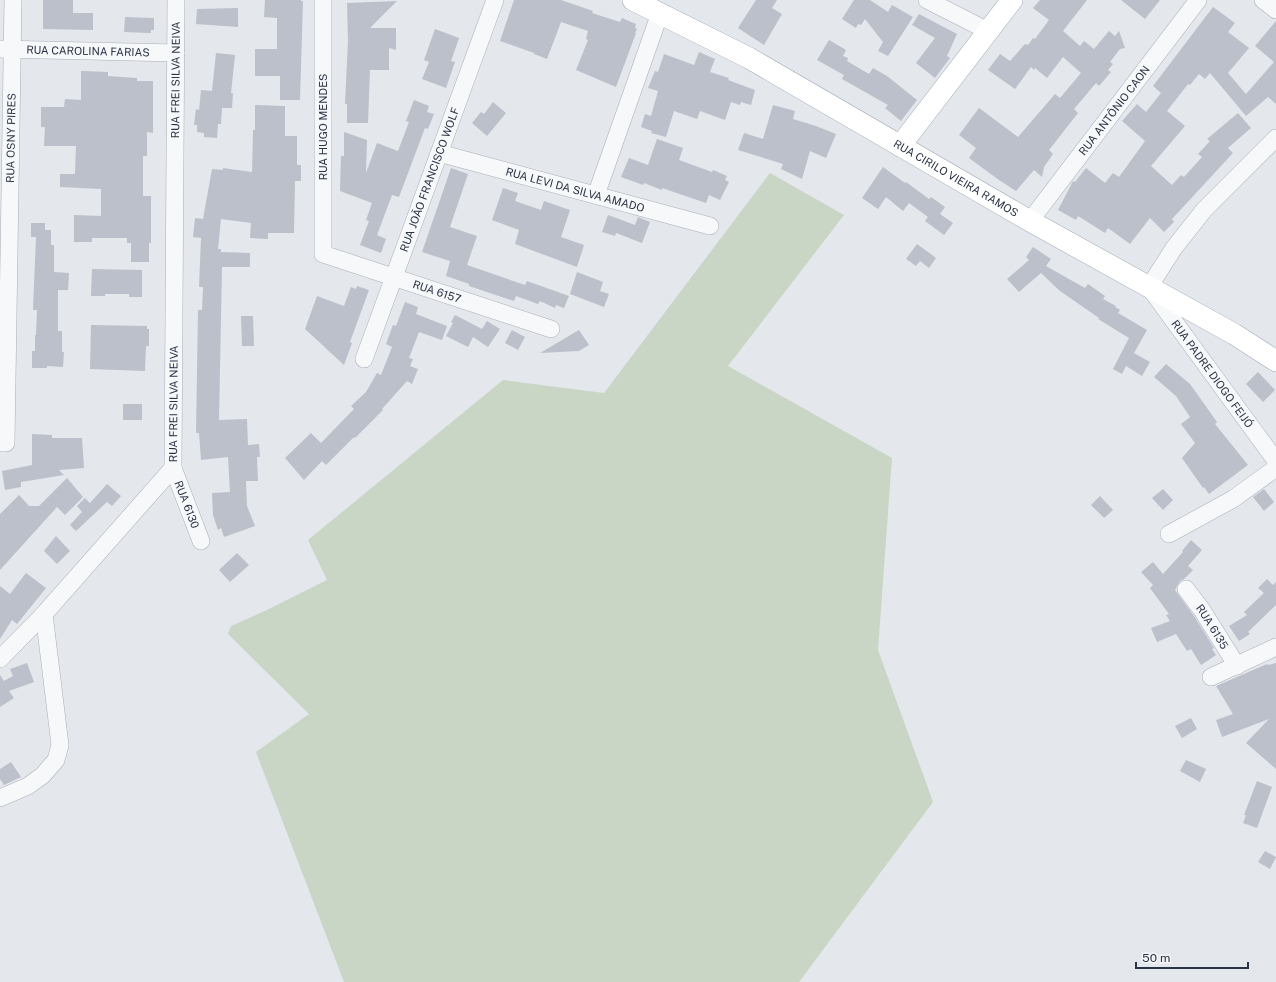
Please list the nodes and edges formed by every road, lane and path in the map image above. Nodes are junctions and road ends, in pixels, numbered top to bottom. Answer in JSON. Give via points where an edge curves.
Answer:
{"nodes":[{"id":1,"x":13,"y":0,"type":"edge"},
{"id":2,"x":176,"y":0,"type":"edge"},
{"id":3,"x":323,"y":0,"type":"edge"},
{"id":4,"x":495,"y":0,"type":"edge"},
{"id":5,"x":633,"y":0,"type":"edge"},
{"id":6,"x":927,"y":0,"type":"edge"},
{"id":7,"x":1012,"y":0,"type":"edge"},
{"id":8,"x":1198,"y":0,"type":"edge"},
{"id":9,"x":1263,"y":0,"type":"edge"},
{"id":10,"x":1276,"y":10,"type":"edge"},
{"id":11,"x":660,"y":13,"type":"junction"},
{"id":12,"x":988,"y":31,"type":"junction"},
{"id":13,"x":6,"y":50,"type":"edge"},
{"id":14,"x":176,"y":53,"type":"junction"},
{"id":15,"x":1276,"y":138,"type":"edge"},
{"id":16,"x":900,"y":146,"type":"junction"},
{"id":17,"x":439,"y":153,"type":"junction"},
{"id":18,"x":596,"y":195,"type":"junction"},
{"id":19,"x":1030,"y":221,"type":"junction"},
{"id":20,"x":710,"y":226,"type":"dead end"},
{"id":21,"x":323,"y":254,"type":"joint"},
{"id":22,"x":394,"y":277,"type":"junction"},
{"id":23,"x":1150,"y":288,"type":"junction"},
{"id":24,"x":551,"y":329,"type":"dead end"},
{"id":25,"x":364,"y":359,"type":"dead end"},
{"id":26,"x":1276,"y":361,"type":"edge"},
{"id":27,"x":3,"y":443,"type":"edge"},
{"id":28,"x":1276,"y":461,"type":"edge"},
{"id":29,"x":173,"y":468,"type":"junction"},
{"id":30,"x":1276,"y":468,"type":"edge"},
{"id":31,"x":1170,"y":534,"type":"dead end"},
{"id":32,"x":201,"y":541,"type":"dead end"},
{"id":33,"x":1186,"y":589,"type":"dead end"},
{"id":34,"x":44,"y":614,"type":"junction"},
{"id":35,"x":1276,"y":647,"type":"edge"},
{"id":36,"x":0,"y":659,"type":"edge"},
{"id":37,"x":1237,"y":666,"type":"junction"},
{"id":38,"x":1211,"y":677,"type":"dead end"},
{"id":39,"x":0,"y":798,"type":"edge"}],
"edges":[{"from":1,"to":13,"type":"street","name":"RUA OSNY PIRES"},
{"from":2,"to":14,"type":"street","name":"RUA FREI SILVA NEIVA"},
{"from":3,"to":21,"type":"street","name":"RUA HUGO MENDES"},
{"from":4,"to":17,"type":"street","name":"RUA JOÃO FRANCISCO WOLF"},
{"from":5,"to":11,"type":"main road","name":"RUA CIRILO VIEIRA RAMOS"},
{"from":6,"to":12,"type":"street"},
{"from":7,"to":12,"type":"main road"},
{"from":8,"to":19,"type":"street","name":"RUA ANTÔNIO CAON"},
{"from":9,"to":10,"type":"street"},
{"from":11,"to":16,"type":"main road","name":"RUA CIRILO VIEIRA RAMOS","via":[[749,58]]},
{"from":11,"to":18,"type":"street"},
{"from":12,"to":16,"type":"main road"},
{"from":13,"to":14,"type":"street","name":"RUA CAROLINA FARIAS"},
{"from":13,"to":27,"type":"street","name":"RUA OSNY PIRES"},
{"from":14,"to":29,"type":"street","name":"RUA FREI SILVA NEIVA"},
{"from":15,"to":23,"type":"street","via":[[1204,210],[1174,248]]},
{"from":16,"to":19,"type":"main road","name":"RUA CIRILO VIEIRA RAMOS"},
{"from":17,"to":18,"type":"street","name":"RUA LEVI DA SILVA AMADO"},
{"from":17,"to":22,"type":"street","name":"RUA JOÃO FRANCISCO WOLF"},
{"from":18,"to":20,"type":"street","name":"RUA LEVI DA SILVA AMADO"},
{"from":19,"to":23,"type":"main road","name":"RUA CIRILO VIEIRA RAMOS"},
{"from":21,"to":22,"type":"street","name":"RUA 6157"},
{"from":22,"to":24,"type":"street","name":"RUA 6157"},
{"from":22,"to":25,"type":"street","name":"RUA JOÃO FRANCISCO WOLF"},
{"from":23,"to":26,"type":"main road","name":"RUA CIRILO VIEIRA RAMOS","via":[[1234,334]]},
{"from":23,"to":28,"type":"street","name":"RUA PADRE DIOGO FEIJÓ"},
{"from":29,"to":32,"type":"street","name":"RUA 6130"},
{"from":29,"to":34,"type":"street","name":"RUA FREI SILVA NEIVA"},
{"from":30,"to":31,"type":"street","via":[[1233,499]]},
{"from":33,"to":37,"type":"street","name":"RUA 6135"},
{"from":34,"to":36,"type":"street","name":"RUA FREI SILVA NEIVA"},
{"from":34,"to":39,"type":"street","via":[[60,745],[56,760],[44,775],[28,786]]},
{"from":35,"to":37,"type":"street"},
{"from":37,"to":38,"type":"street"}]}
